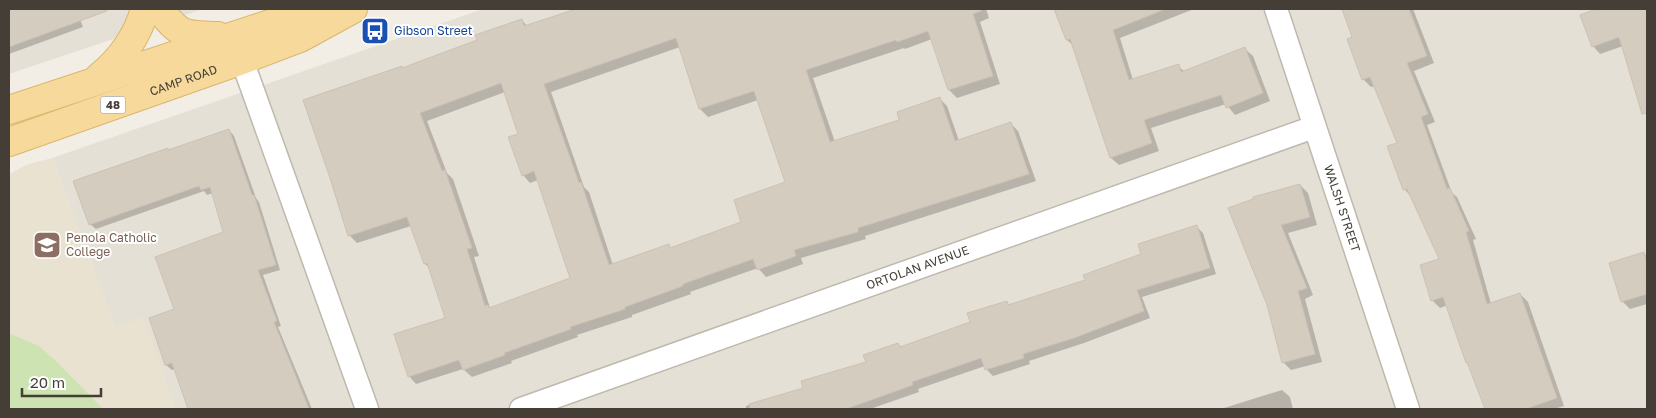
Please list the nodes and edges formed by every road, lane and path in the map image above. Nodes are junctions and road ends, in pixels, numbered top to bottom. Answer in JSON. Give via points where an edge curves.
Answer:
{"nodes":[{"id":1,"x":145,"y":9,"type":"edge"},
{"id":2,"x":159,"y":9,"type":"edge"},
{"id":3,"x":334,"y":9,"type":"edge"},
{"id":4,"x":354,"y":9,"type":"edge"},
{"id":5,"x":1276,"y":9,"type":"edge"},
{"id":6,"x":230,"y":36,"type":"junction"},
{"id":7,"x":242,"y":60,"type":"junction"},
{"id":8,"x":90,"y":84,"type":"junction"},
{"id":9,"x":9,"y":110,"type":"edge"},
{"id":10,"x":1314,"y":127,"type":"junction"},
{"id":11,"x":9,"y":142,"type":"edge"},
{"id":12,"x":367,"y":409,"type":"edge"},
{"id":13,"x":521,"y":409,"type":"edge"},
{"id":14,"x":1408,"y":409,"type":"edge"}],
"edges":[{"from":1,"to":8,"type":"main road","via":[[141,24],[123,54]]},
{"from":2,"to":6,"type":"main road","via":[[174,27],[188,35]]},
{"from":3,"to":6,"type":"main road","number":"48","via":[[291,16]]},
{"from":4,"to":7,"type":"main road","name":"CAMP ROAD","number":"48","via":[[300,38]]},
{"from":5,"to":10,"type":"street","name":"WALSH STREET"},
{"from":6,"to":8,"type":"main road","number":"48"},
{"from":7,"to":11,"type":"main road","name":"CAMP ROAD","number":"48"},
{"from":7,"to":12,"type":"street"},
{"from":8,"to":9,"type":"main road","number":"48"},
{"from":10,"to":13,"type":"street","name":"ORTOLAN AVENUE"},
{"from":10,"to":14,"type":"street","name":"WALSH STREET"}]}
